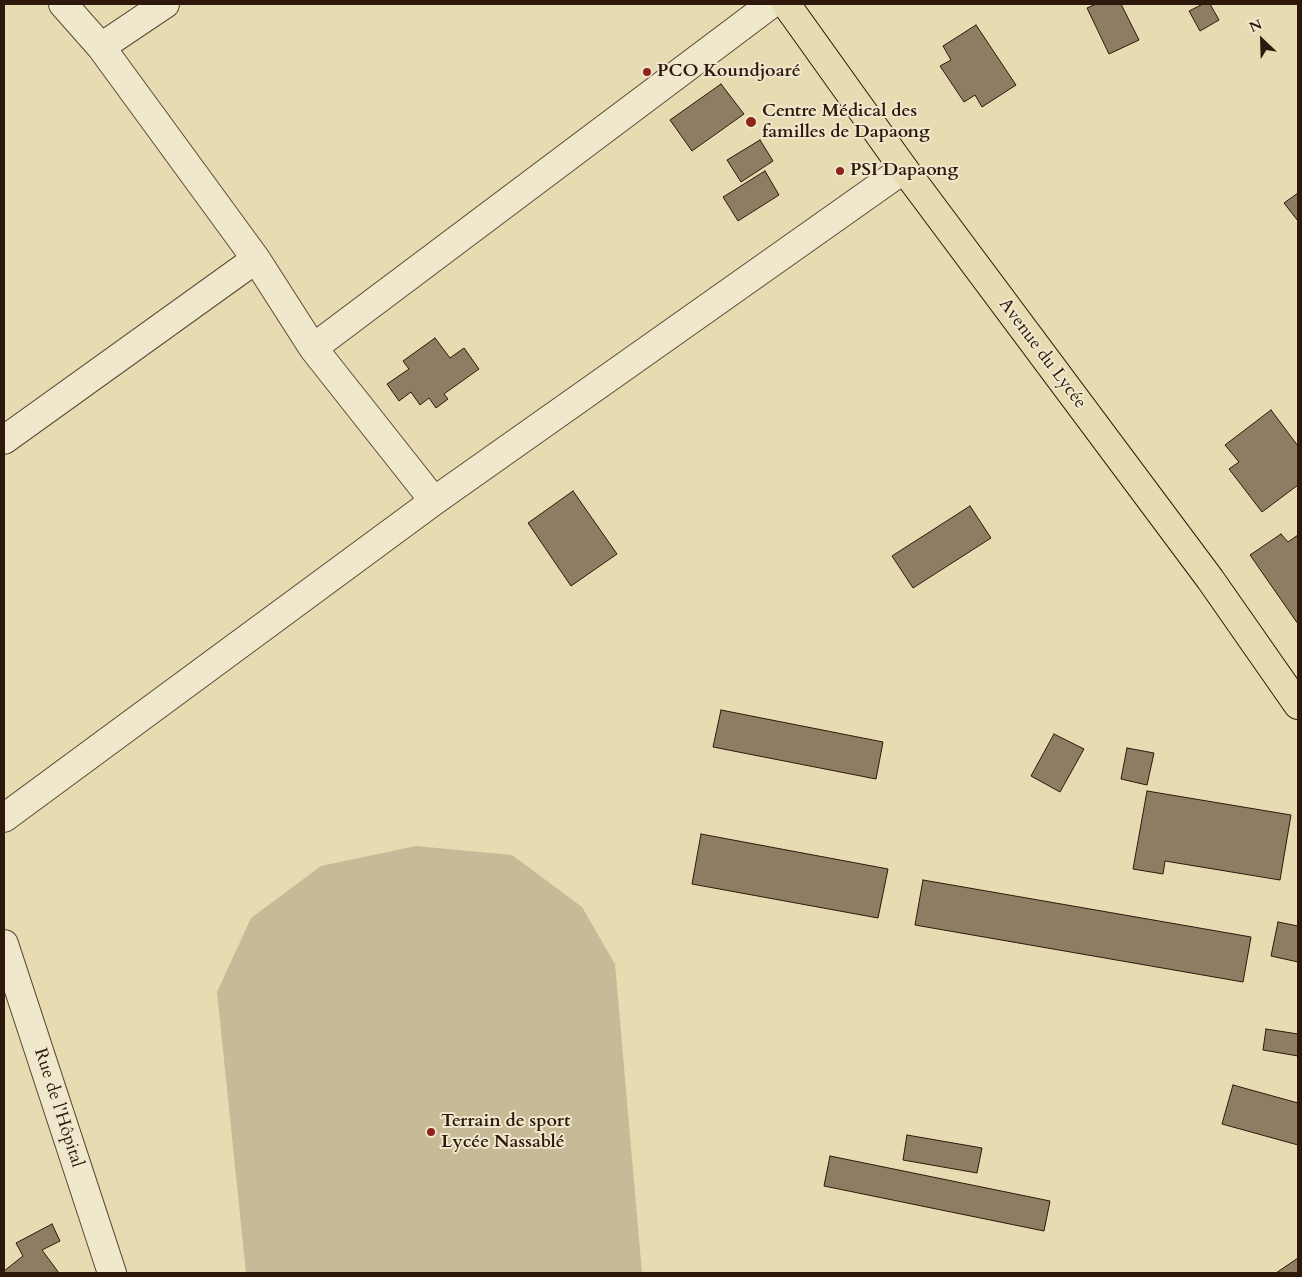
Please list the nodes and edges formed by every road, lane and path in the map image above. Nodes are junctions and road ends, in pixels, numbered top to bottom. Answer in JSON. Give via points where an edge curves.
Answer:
{"nodes":[{"id":1,"x":63,"y":4,"type":"edge"},
{"id":2,"x":165,"y":4,"type":"edge"},
{"id":3,"x":771,"y":4,"type":"edge"},
{"id":4,"x":786,"y":4,"type":"edge"},
{"id":5,"x":101,"y":47,"type":"junction"},
{"id":6,"x":904,"y":169,"type":"junction"},
{"id":7,"x":256,"y":259,"type":"junction"},
{"id":8,"x":314,"y":348,"type":"junction"},
{"id":9,"x":4,"y":440,"type":"edge"},
{"id":10,"x":434,"y":500,"type":"junction"},
{"id":11,"x":1298,"y":705,"type":"edge"},
{"id":12,"x":4,"y":818,"type":"edge"},
{"id":13,"x":4,"y":944,"type":"edge"},
{"id":14,"x":112,"y":1273,"type":"edge"}],
"edges":[{"from":1,"to":5,"type":"street"},
{"from":2,"to":5,"type":"street"},
{"from":3,"to":8,"type":"street"},
{"from":4,"to":6,"type":"main road","name":"Avenue du Lycée"},
{"from":5,"to":7,"type":"street"},
{"from":6,"to":10,"type":"street"},
{"from":6,"to":11,"type":"main road","name":"Avenue du Lycée","via":[[1210,579]]},
{"from":7,"to":8,"type":"street"},
{"from":7,"to":9,"type":"street"},
{"from":8,"to":10,"type":"street"},
{"from":10,"to":12,"type":"street"},
{"from":13,"to":14,"type":"street","name":"Rue de l'Hôpital"}]}
